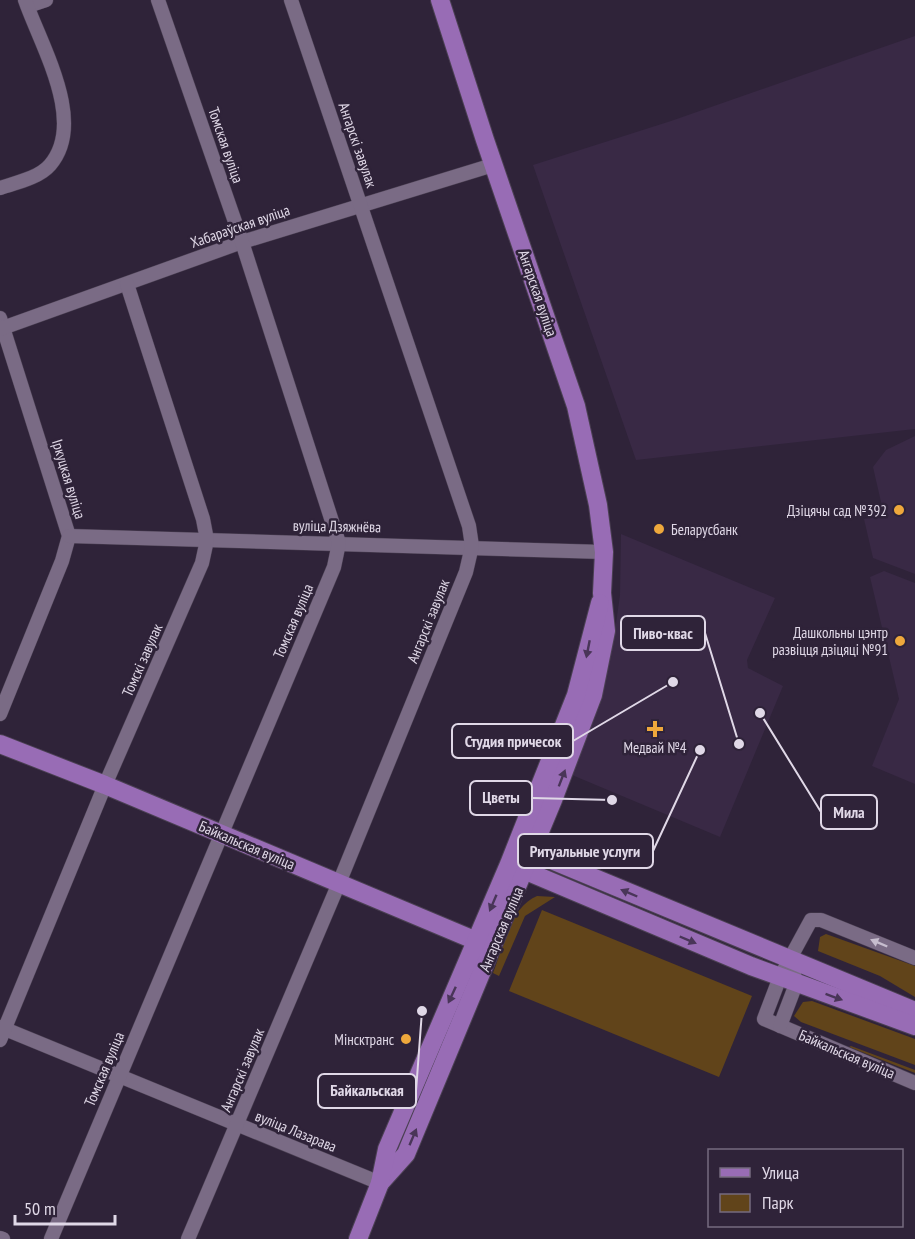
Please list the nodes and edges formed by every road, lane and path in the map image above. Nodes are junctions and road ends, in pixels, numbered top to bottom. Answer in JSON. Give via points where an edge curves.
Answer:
{"nodes":[{"id":1,"x":46,"y":0,"type":"edge"},
{"id":2,"x":158,"y":0,"type":"edge"},
{"id":3,"x":291,"y":0,"type":"edge"},
{"id":4,"x":440,"y":0,"type":"edge"},
{"id":5,"x":27,"y":3,"type":"edge"},
{"id":6,"x":493,"y":165,"type":"junction"},
{"id":7,"x":0,"y":188,"type":"edge"},
{"id":8,"x":361,"y":204,"type":"junction"},
{"id":9,"x":242,"y":242,"type":"junction"},
{"id":10,"x":127,"y":284,"type":"junction"},
{"id":11,"x":1,"y":325,"type":"edge"},
{"id":12,"x":69,"y":536,"type":"junction"},
{"id":13,"x":207,"y":540,"type":"junction"},
{"id":14,"x":339,"y":543,"type":"junction"},
{"id":15,"x":472,"y":546,"type":"junction"},
{"id":16,"x":604,"y":552,"type":"junction"},
{"id":17,"x":0,"y":714,"type":"edge"},
{"id":18,"x":0,"y":744,"type":"edge"},
{"id":19,"x":105,"y":785,"type":"junction"},
{"id":20,"x":220,"y":835,"type":"junction"},
{"id":21,"x":523,"y":851,"type":"junction"},
{"id":22,"x":526,"y":871,"type":"junction"},
{"id":23,"x":339,"y":883,"type":"junction"},
{"id":24,"x":476,"y":942,"type":"junction"},
{"id":25,"x":494,"y":948,"type":"junction"},
{"id":26,"x":915,"y":958,"type":"edge"},
{"id":27,"x":791,"y":959,"type":"junction"},
{"id":28,"x":788,"y":980,"type":"junction"},
{"id":29,"x":915,"y":1011,"type":"edge"},
{"id":30,"x":780,"y":1026,"type":"junction"},
{"id":31,"x":915,"y":1026,"type":"edge"},
{"id":32,"x":2,"y":1032,"type":"edge"},
{"id":33,"x":120,"y":1076,"type":"junction"},
{"id":34,"x":915,"y":1083,"type":"edge"},
{"id":35,"x":237,"y":1124,"type":"junction"},
{"id":36,"x":380,"y":1184,"type":"junction"},
{"id":37,"x":51,"y":1239,"type":"edge"},
{"id":38,"x":188,"y":1239,"type":"edge"},
{"id":39,"x":358,"y":1239,"type":"edge"}],
"edges":[{"from":1,"to":5,"type":"street"},
{"from":2,"to":9,"type":"street","name":"Томская вуліца"},
{"from":3,"to":8,"type":"street","name":"Ангарскі завулак"},
{"from":4,"to":6,"type":"main road","name":"Ангарская вуліца"},
{"from":5,"to":7,"type":"street","via":[[63,103],[62,144],[50,166]]},
{"from":6,"to":8,"type":"street","name":"Хабараўская вуліца"},
{"from":6,"to":16,"type":"main road","name":"Ангарская вуліца","via":[[576,406],[590,456]]},
{"from":8,"to":9,"type":"street","name":"Хабараўская вуліца"},
{"from":8,"to":15,"type":"street","name":"Ангарскі завулак","via":[[469,526]]},
{"from":9,"to":10,"type":"street","name":"Хабараўская вуліца"},
{"from":9,"to":14,"type":"street","name":"Томская вуліца"},
{"from":10,"to":11,"type":"street","name":"Хабараўская вуліца"},
{"from":10,"to":13,"type":"street","name":"Томскі завулак","via":[[204,519]]},
{"from":11,"to":12,"type":"street","name":"Іркуцкая вуліца"},
{"from":12,"to":13,"type":"street","name":"вуліца Дзяжнёва"},
{"from":12,"to":17,"type":"street","name":"Іркуцкая вуліца"},
{"from":13,"to":14,"type":"street","name":"вуліца Дзяжнёва"},
{"from":13,"to":19,"type":"street","name":"Томскі завулак","via":[[202,563]]},
{"from":14,"to":15,"type":"street","name":"вуліца Дзяжнёва"},
{"from":14,"to":20,"type":"street","name":"Томская вуліца","via":[[334,567]]},
{"from":15,"to":16,"type":"street","name":"вуліца Дзяжнёва"},
{"from":15,"to":23,"type":"street","name":"Ангарскі завулак","via":[[466,572]]},
{"from":16,"to":21,"type":"main road","name":"Ангарская вуліца","via":[[602,593],[606,632],[593,695]]},
{"from":18,"to":19,"type":"main road","name":"Байкальская вуліца"},
{"from":19,"to":20,"type":"main road","name":"Байкальская вуліца"},
{"from":19,"to":32,"type":"street","name":"Томскі завулак"},
{"from":20,"to":23,"type":"main road","name":"Байкальская вуліца"},
{"from":20,"to":33,"type":"street","name":"Томская вуліца"},
{"from":21,"to":22,"type":"main road","name":"Ангарская вуліца"},
{"from":21,"to":24,"type":"main road","name":"Ангарская вуліца","one_way":true},
{"from":27,"to":21,"type":"main road","one_way":true},
{"from":22,"to":25,"type":"main road","name":"Ангарская вуліца"},
{"from":22,"to":28,"type":"main road","one_way":true},
{"from":23,"to":24,"type":"main road","name":"Байкальская вуліца"},
{"from":23,"to":35,"type":"street","name":"Ангарскі завулак"},
{"from":24,"to":25,"type":"main road","name":"Байкальская вуліца"},
{"from":24,"to":36,"type":"main road","name":"Ангарская вуліца","one_way":true,"via":[[387,1149]]},
{"from":36,"to":25,"type":"main road","name":"Ангарская вуліца","one_way":true,"via":[[406,1154]]},
{"from":26,"to":27,"type":"street","name":"Байкальская вуліца","one_way":true,"via":[[821,920],[811,920]]},
{"from":27,"to":28,"type":"street","name":"Байкальская вуліца"},
{"from":27,"to":29,"type":"main road"},
{"from":28,"to":30,"type":"street","name":"Байкальская вуліца"},
{"from":28,"to":30,"type":"street","name":"Байкальская вуліца","via":[[764,1019]]},
{"from":28,"to":31,"type":"main road","one_way":true},
{"from":30,"to":34,"type":"street","name":"Байкальская вуліца"},
{"from":32,"to":33,"type":"street","name":"вуліца Лазарава"},
{"from":33,"to":35,"type":"street","name":"вуліца Лазарава"},
{"from":33,"to":37,"type":"street","name":"Томская вуліца"},
{"from":35,"to":36,"type":"street","name":"вуліца Лазарава"},
{"from":35,"to":38,"type":"street","name":"Ангарскі завулак"},
{"from":36,"to":39,"type":"main road","name":"Ангарская вуліца"}]}
